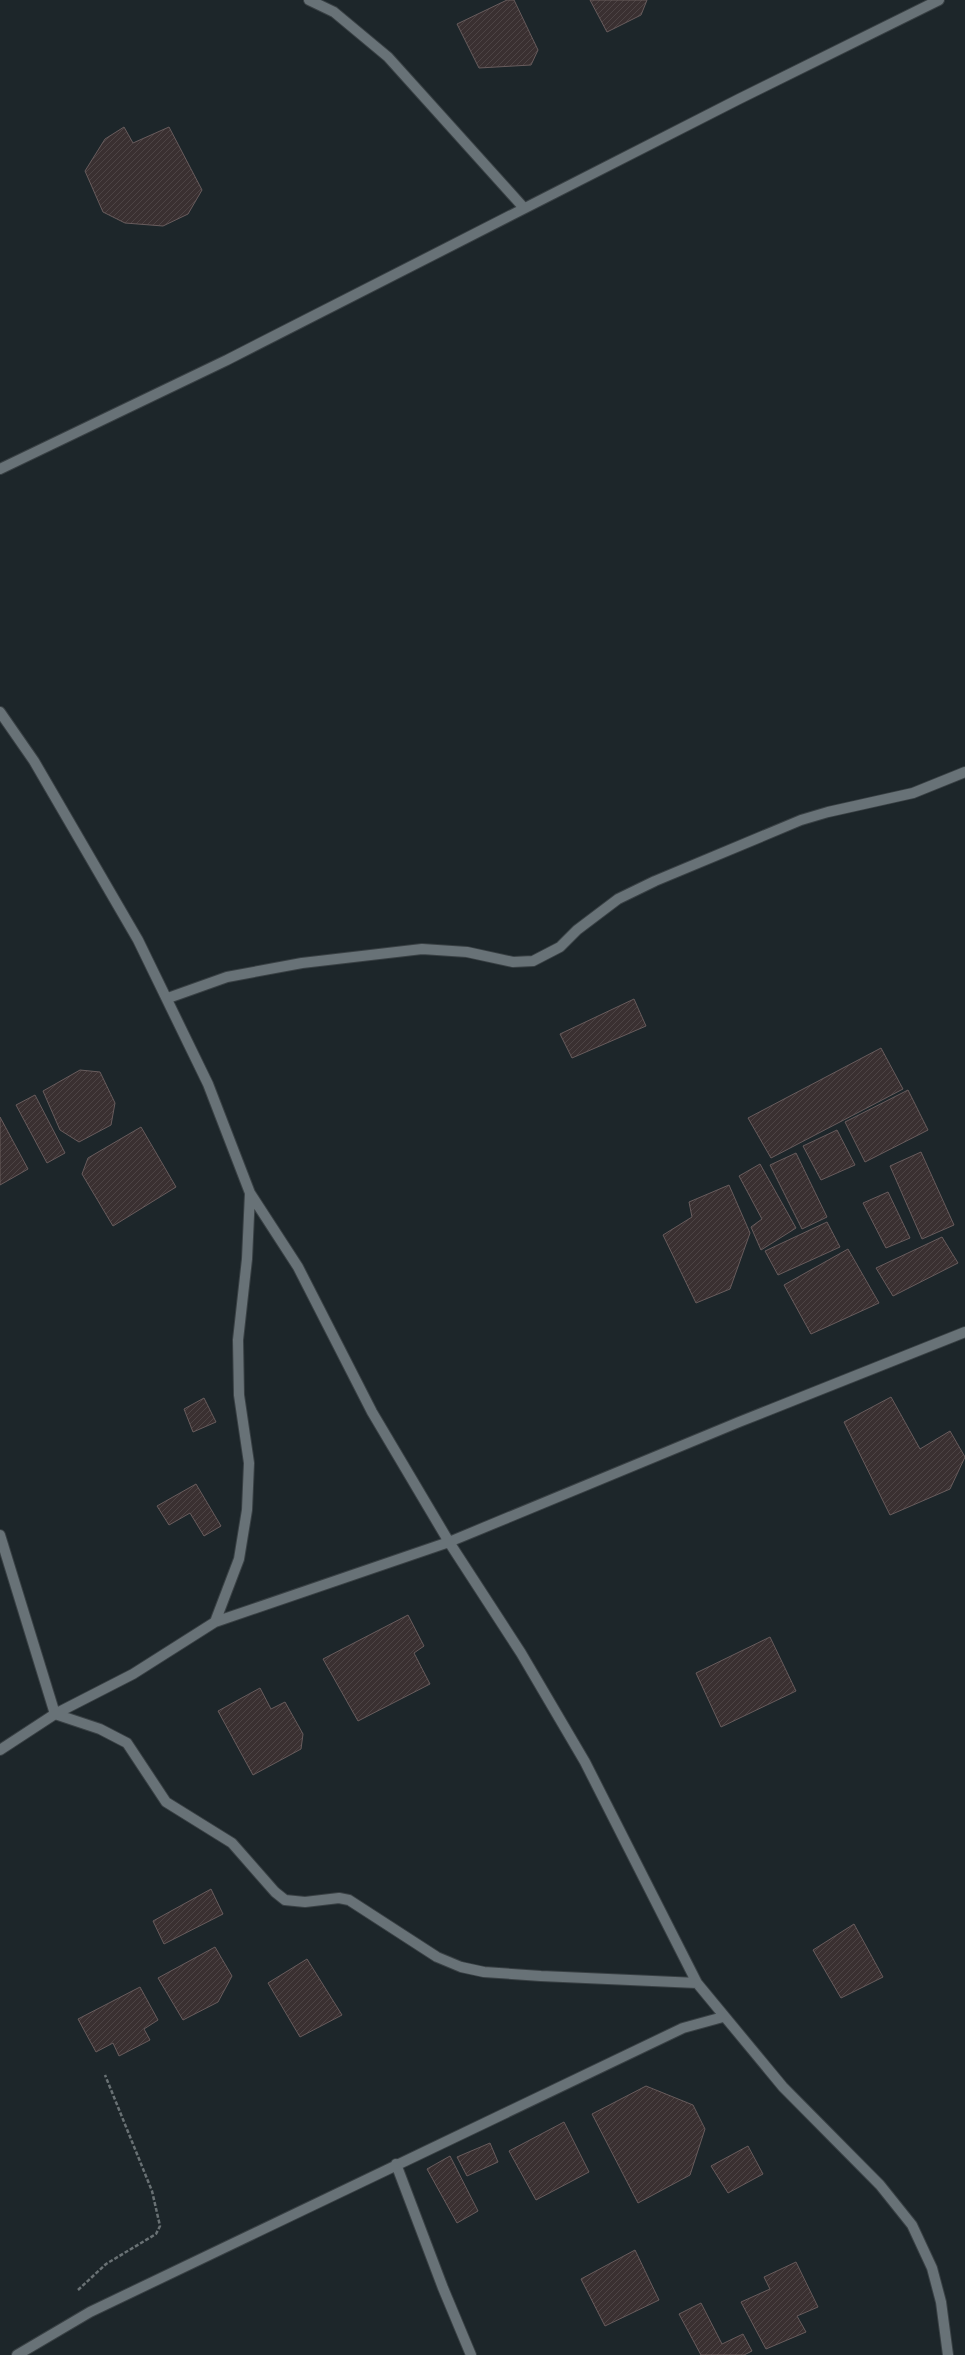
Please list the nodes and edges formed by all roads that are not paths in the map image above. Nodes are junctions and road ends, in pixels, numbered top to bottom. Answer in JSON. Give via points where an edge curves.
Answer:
{"nodes":[{"id":1,"x":309,"y":0,"type":"edge"},
{"id":2,"x":939,"y":0,"type":"edge"},
{"id":3,"x":524,"y":208,"type":"junction"},
{"id":4,"x":0,"y":469,"type":"edge"},
{"id":5,"x":0,"y":712,"type":"edge"},
{"id":6,"x":965,"y":772,"type":"edge"},
{"id":7,"x":168,"y":998,"type":"junction"},
{"id":8,"x":250,"y":1192,"type":"junction"},
{"id":9,"x":965,"y":1332,"type":"edge"},
{"id":10,"x":0,"y":1535,"type":"edge"},
{"id":11,"x":449,"y":1542,"type":"junction"},
{"id":12,"x":215,"y":1622,"type":"junction"},
{"id":13,"x":55,"y":1714,"type":"junction"},
{"id":14,"x":0,"y":1750,"type":"edge"},
{"id":15,"x":697,"y":1983,"type":"junction"},
{"id":16,"x":723,"y":2017,"type":"junction"},
{"id":17,"x":396,"y":2164,"type":"junction"},
{"id":18,"x":17,"y":2355,"type":"edge"},
{"id":19,"x":471,"y":2355,"type":"edge"},
{"id":20,"x":948,"y":2355,"type":"edge"}],
"edges":[{"from":1,"to":3,"type":"street","via":[[334,12],[388,56]]},
{"from":2,"to":3,"type":"street"},
{"from":3,"to":4,"type":"street","via":[[226,360]]},
{"from":5,"to":7,"type":"street","via":[[34,761],[138,940]]},
{"from":6,"to":7,"type":"street","via":[[913,793],[801,820],[655,881],[618,899],[577,930],[560,947],[533,961],[513,962],[467,952],[422,949],[302,963],[227,977]]},
{"from":7,"to":8,"type":"street","via":[[208,1084]]},
{"from":8,"to":11,"type":"street","via":[[298,1268],[372,1412]]},
{"from":8,"to":12,"type":"street","via":[[247,1259],[238,1340],[239,1394],[250,1463],[247,1510],[239,1559]]},
{"from":9,"to":11,"type":"street"},
{"from":10,"to":13,"type":"street"},
{"from":11,"to":12,"type":"street"},
{"from":11,"to":15,"type":"street","via":[[521,1653],[585,1762]]},
{"from":12,"to":13,"type":"street","via":[[133,1674]]},
{"from":13,"to":14,"type":"street"},
{"from":13,"to":15,"type":"street","via":[[100,1729],[127,1743],[166,1802],[232,1843],[285,1900],[348,1900],[437,1957],[461,1967],[484,1972]]},
{"from":15,"to":16,"type":"street"},
{"from":16,"to":17,"type":"street","via":[[683,2028]]},
{"from":16,"to":20,"type":"street","via":[[783,2087],[880,2185],[912,2226],[932,2268],[941,2302]]},
{"from":17,"to":18,"type":"street","via":[[90,2312]]},
{"from":17,"to":19,"type":"street"}]}
